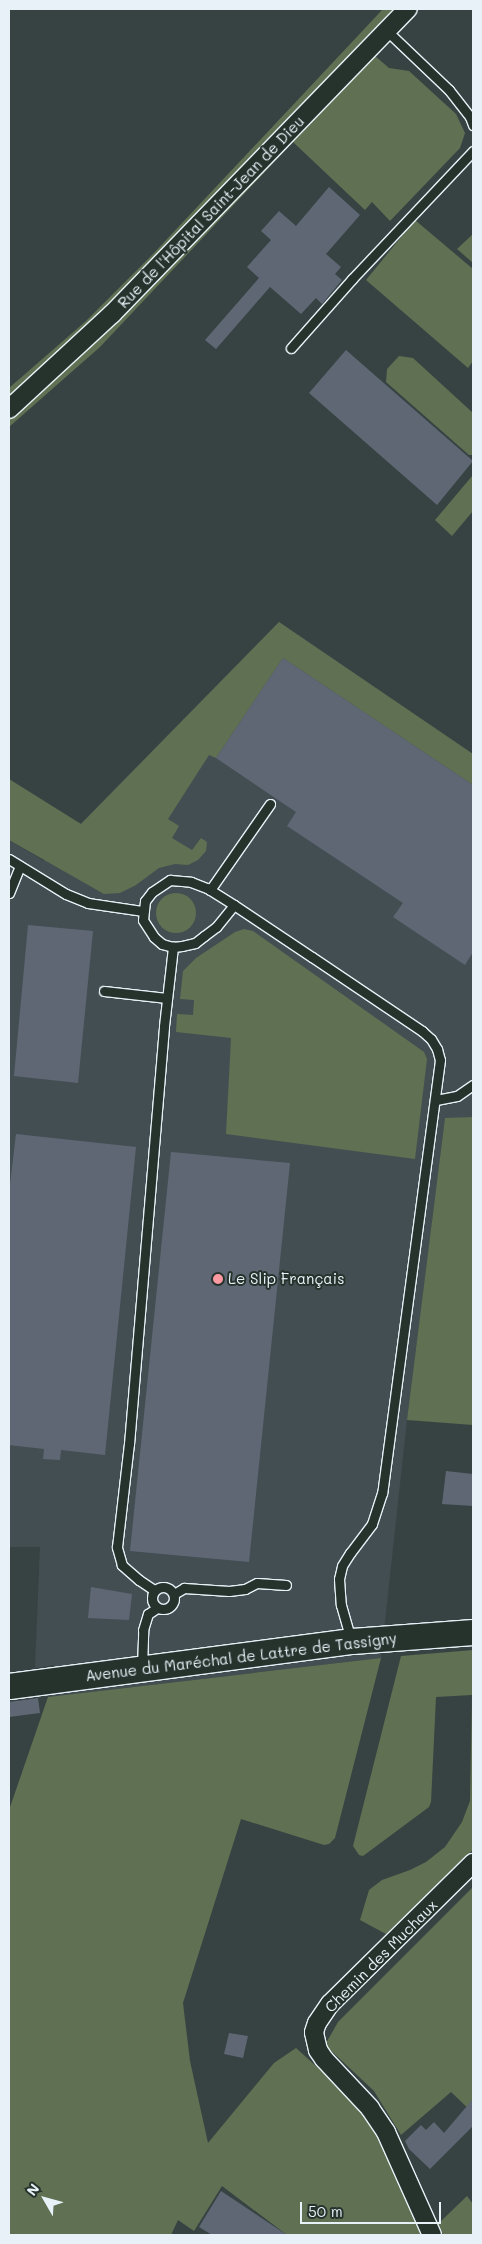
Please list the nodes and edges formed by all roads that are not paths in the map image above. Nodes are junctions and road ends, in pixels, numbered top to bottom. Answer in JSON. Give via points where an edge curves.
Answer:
{"nodes":[{"id":1,"x":408,"y":9,"type":"edge"},
{"id":2,"x":386,"y":30,"type":"junction"},
{"id":3,"x":473,"y":125,"type":"edge"},
{"id":4,"x":473,"y":151,"type":"edge"},
{"id":5,"x":291,"y":348,"type":"dead end"},
{"id":6,"x":9,"y":409,"type":"edge"},
{"id":7,"x":270,"y":804,"type":"dead end"},
{"id":8,"x":9,"y":859,"type":"edge"},
{"id":9,"x":20,"y":866,"type":"junction"},
{"id":10,"x":210,"y":890,"type":"junction"},
{"id":11,"x":9,"y":894,"type":"edge"},
{"id":12,"x":234,"y":905,"type":"junction"},
{"id":13,"x":143,"y":911,"type":"junction"},
{"id":14,"x":173,"y":947,"type":"junction"},
{"id":15,"x":104,"y":992,"type":"dead end"},
{"id":16,"x":167,"y":998,"type":"junction"},
{"id":17,"x":473,"y":1085,"type":"edge"},
{"id":18,"x":436,"y":1100,"type":"junction"},
{"id":19,"x":286,"y":1585,"type":"dead end"},
{"id":20,"x":154,"y":1590,"type":"junction"},
{"id":21,"x":174,"y":1594,"type":"junction"},
{"id":22,"x":157,"y":1608,"type":"junction"},
{"id":23,"x":473,"y":1632,"type":"edge"},
{"id":24,"x":352,"y":1641,"type":"junction"},
{"id":25,"x":142,"y":1667,"type":"junction"},
{"id":26,"x":9,"y":1686,"type":"edge"},
{"id":27,"x":473,"y":1862,"type":"edge"},
{"id":28,"x":432,"y":2235,"type":"edge"}],
"edges":[{"from":1,"to":2,"type":"street","name":"Rue de l'Hôpital Saint-Jean de Dieu"},
{"from":2,"to":3,"type":"lane","via":[[449,90]]},
{"from":2,"to":6,"type":"street","name":"Rue de l'Hôpital Saint-Jean de Dieu","via":[[112,314]]},
{"from":4,"to":5,"type":"lane"},
{"from":7,"to":10,"type":"lane"},
{"from":8,"to":9,"type":"lane"},
{"from":9,"to":11,"type":"lane"},
{"from":9,"to":13,"type":"lane","via":[[66,894],[88,903]]},
{"from":10,"to":12,"type":"lane"},
{"from":10,"to":13,"type":"lane","via":[[191,882],[170,880],[152,892]]},
{"from":12,"to":14,"type":"lane","via":[[216,927],[195,943]]},
{"from":12,"to":18,"type":"lane","via":[[431,1039],[440,1060]]},
{"from":13,"to":14,"type":"lane","via":[[143,920],[154,937]]},
{"from":14,"to":16,"type":"lane"},
{"from":15,"to":16,"type":"lane"},
{"from":16,"to":20,"type":"lane","via":[[129,1444],[117,1547],[122,1565]]},
{"from":17,"to":18,"type":"lane","via":[[457,1096]]},
{"from":18,"to":24,"type":"lane","via":[[382,1493],[372,1524],[342,1566],[339,1579],[341,1605]]},
{"from":19,"to":21,"type":"lane","via":[[257,1583],[229,1591],[184,1588]]},
{"from":20,"to":21,"type":"lane","via":[[165,1587]]},
{"from":20,"to":22,"type":"lane","via":[[152,1602]]},
{"from":21,"to":22,"type":"lane","via":[[170,1607]]},
{"from":22,"to":25,"type":"lane","via":[[148,1614],[143,1630]]},
{"from":23,"to":24,"type":"main road","name":"Avenue du Maréchal de Lattre de Tassigny"},
{"from":24,"to":25,"type":"main road","name":"Avenue du Maréchal de Lattre de Tassigny"},
{"from":25,"to":26,"type":"main road","name":"Avenue du Maréchal de Lattre de Tassigny"},
{"from":27,"to":28,"type":"street","name":"Chemin des Muchaux","via":[[330,2004],[314,2032],[318,2050],[324,2059],[370,2108],[386,2132]]}]}
